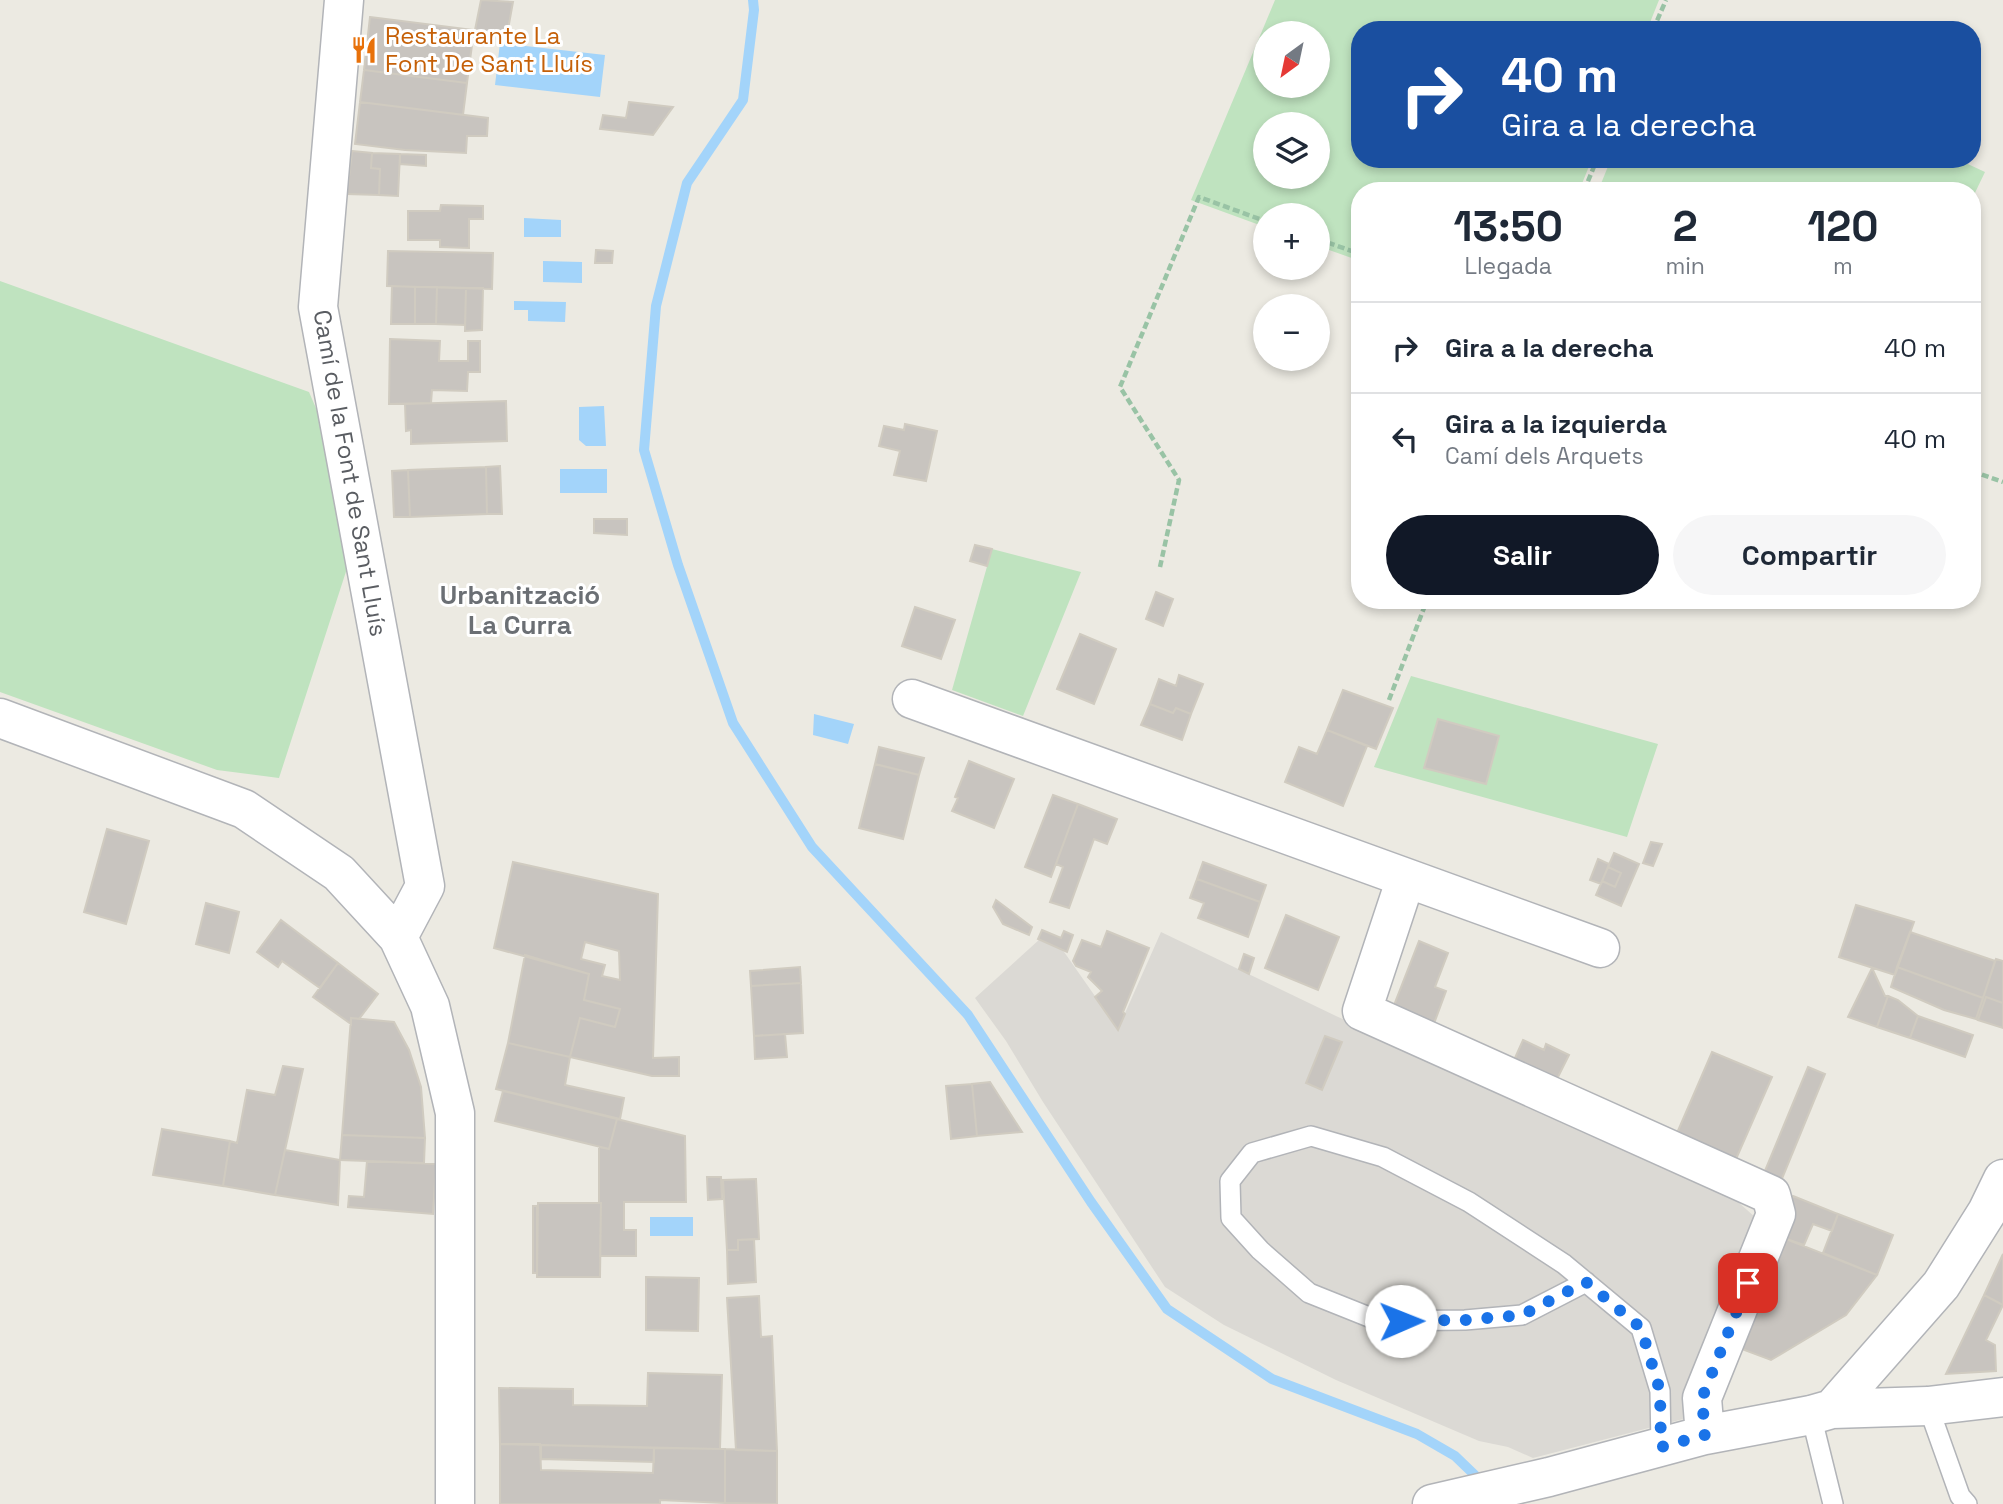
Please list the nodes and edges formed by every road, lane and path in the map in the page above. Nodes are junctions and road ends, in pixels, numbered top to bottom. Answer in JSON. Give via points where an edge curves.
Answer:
{"nodes":[{"id":1,"x":344,"y":0,"type":"edge"},
{"id":2,"x":1666,"y":0,"type":"edge"},
{"id":3,"x":1657,"y":21,"type":"edge"},
{"id":4,"x":1253,"y":217,"type":"edge"},
{"id":5,"x":1330,"y":243,"type":"edge"},
{"id":6,"x":1351,"y":251,"type":"edge"},
{"id":7,"x":1981,"y":474,"type":"edge"},
{"id":8,"x":2003,"y":482,"type":"edge"},
{"id":9,"x":1160,"y":567,"type":"dead end"},
{"id":10,"x":1424,"y":609,"type":"edge"},
{"id":11,"x":912,"y":699,"type":"dead end"},
{"id":12,"x":1389,"y":700,"type":"dead end"},
{"id":13,"x":0,"y":718,"type":"edge"},
{"id":14,"x":1406,"y":878,"type":"junction"},
{"id":15,"x":398,"y":937,"type":"junction"},
{"id":16,"x":1600,"y":948,"type":"dead end"},
{"id":17,"x":2003,"y":1179,"type":"edge"},
{"id":18,"x":1586,"y":1282,"type":"junction"},
{"id":19,"x":2003,"y":1397,"type":"edge"},
{"id":20,"x":1928,"y":1406,"type":"junction"},
{"id":21,"x":1822,"y":1412,"type":"junction"},
{"id":22,"x":1705,"y":1435,"type":"junction"},
{"id":23,"x":1661,"y":1447,"type":"junction"},
{"id":24,"x":1450,"y":1499,"type":"edge"},
{"id":25,"x":455,"y":1504,"type":"edge"},
{"id":26,"x":1833,"y":1504,"type":"edge"},
{"id":27,"x":1966,"y":1504,"type":"edge"}],
"edges":[{"from":1,"to":15,"type":"street","name":"Camí de la Font de Sant Lluís","via":[[318,307],[425,886]]},
{"from":2,"to":3,"type":"path"},
{"from":4,"to":9,"type":"path","via":[[1199,197],[1120,387],[1179,480]]},
{"from":5,"to":6,"type":"path"},
{"from":7,"to":8,"type":"path"},
{"from":10,"to":12,"type":"path"},
{"from":11,"to":14,"type":"street"},
{"from":13,"to":15,"type":"street","via":[[244,809],[340,873]]},
{"from":14,"to":16,"type":"street"},
{"from":14,"to":22,"type":"street","via":[[1362,1011],[1771,1195],[1776,1214],[1702,1398]]},
{"from":15,"to":25,"type":"street","via":[[430,1006],[456,1113]]},
{"from":17,"to":21,"type":"street","via":[[1941,1285]]},
{"from":18,"to":18,"type":"lane","via":[[1469,1202],[1383,1157],[1311,1136],[1252,1153],[1230,1181],[1231,1218],[1260,1250],[1309,1293],[1379,1321],[1522,1315]]},
{"from":18,"to":23,"type":"lane","via":[[1641,1328],[1660,1391]]},
{"from":19,"to":20,"type":"street"},
{"from":20,"to":21,"type":"street"},
{"from":20,"to":27,"type":"lane"},
{"from":21,"to":22,"type":"street"},
{"from":21,"to":26,"type":"lane"},
{"from":22,"to":23,"type":"street"},
{"from":23,"to":24,"type":"street"}]}
